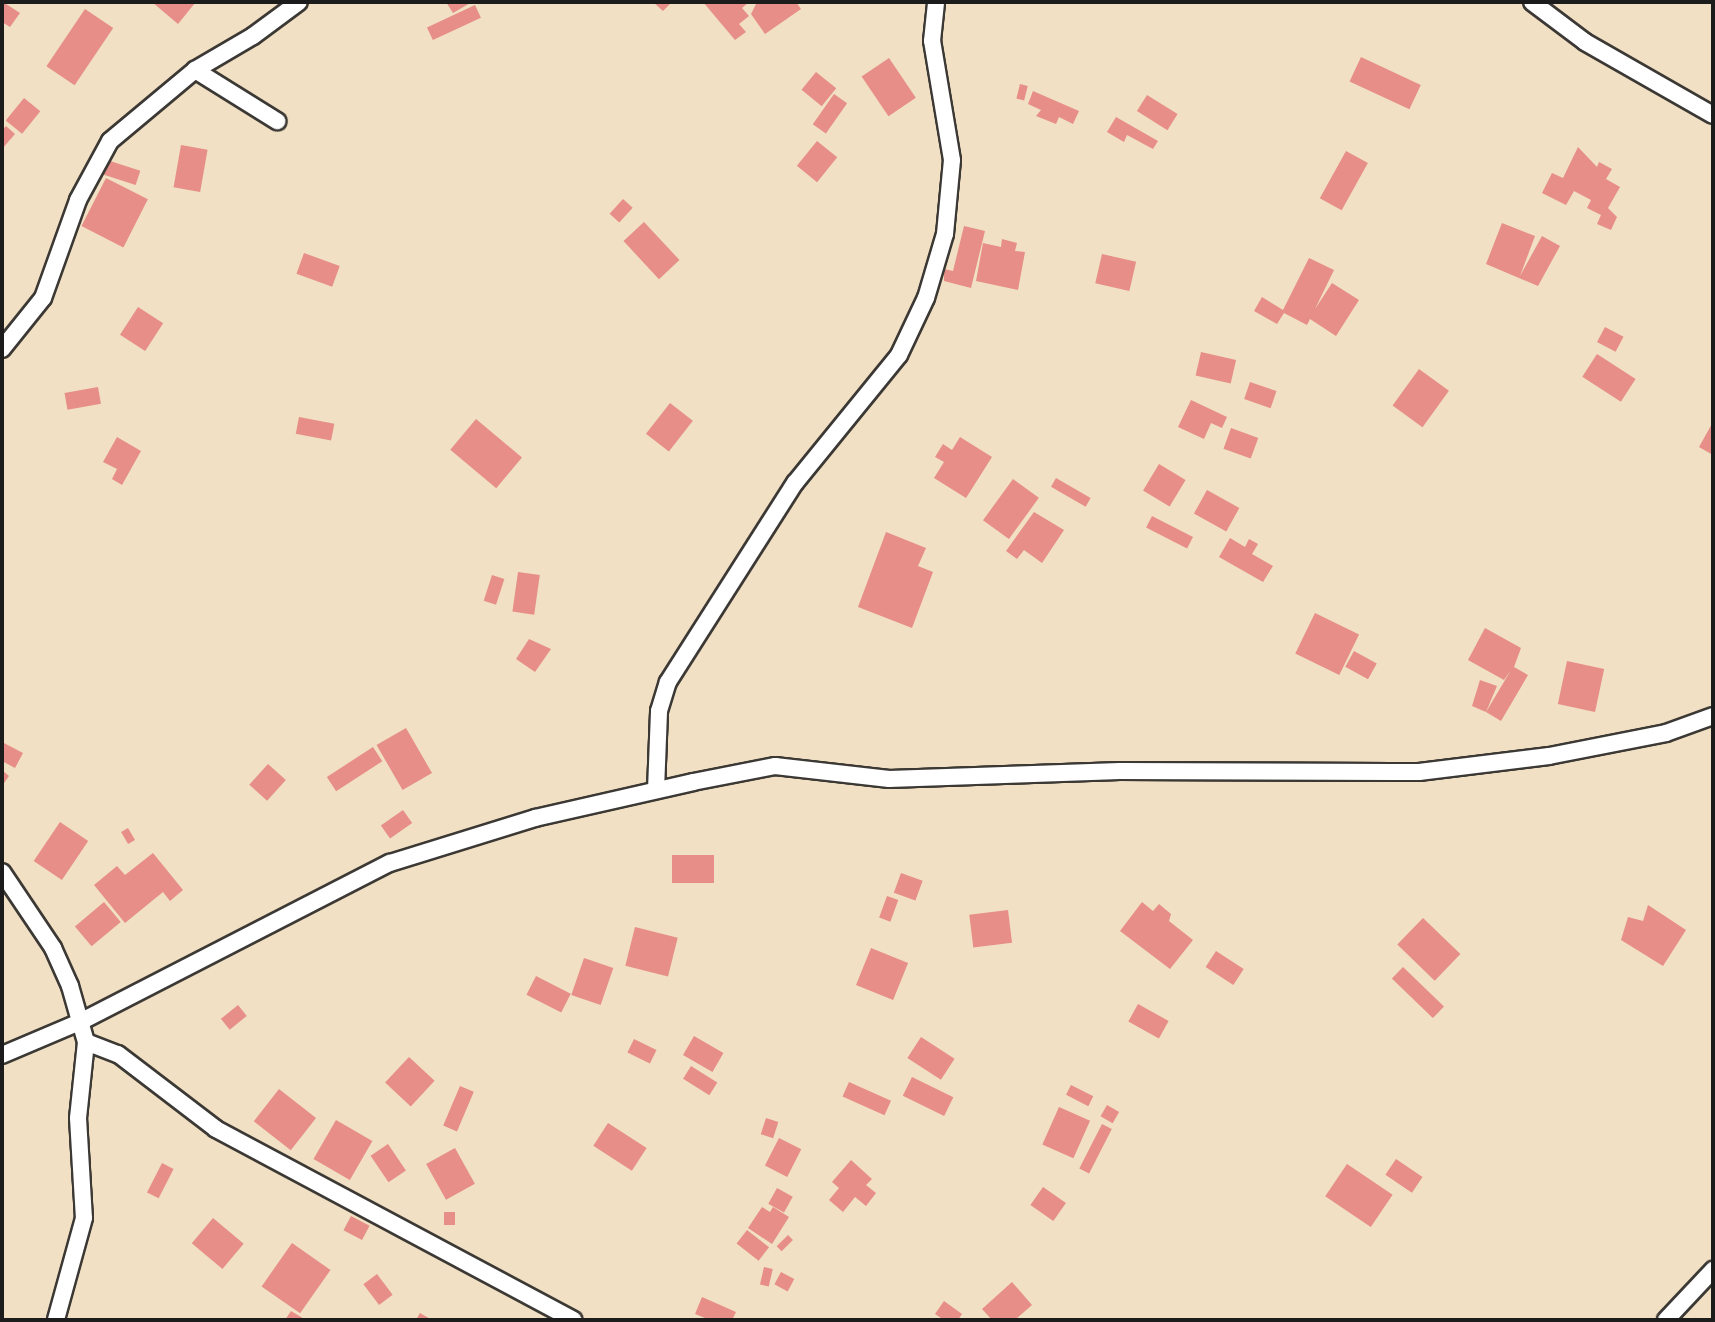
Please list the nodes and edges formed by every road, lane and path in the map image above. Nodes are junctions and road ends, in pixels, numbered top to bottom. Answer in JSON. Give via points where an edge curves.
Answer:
{"nodes":[{"id":1,"x":299,"y":2,"type":"edge"},
{"id":2,"x":936,"y":2,"type":"edge"},
{"id":3,"x":1532,"y":2,"type":"edge"},
{"id":4,"x":195,"y":70,"type":"junction"},
{"id":5,"x":1713,"y":115,"type":"edge"},
{"id":6,"x":277,"y":121,"type":"dead end"},
{"id":7,"x":2,"y":349,"type":"edge"},
{"id":8,"x":1713,"y":716,"type":"edge"},
{"id":9,"x":656,"y":790,"type":"junction"},
{"id":10,"x":2,"y":872,"type":"edge"},
{"id":11,"x":82,"y":1021,"type":"junction"},
{"id":12,"x":86,"y":1042,"type":"junction"},
{"id":13,"x":2,"y":1055,"type":"edge"},
{"id":14,"x":1713,"y":1270,"type":"edge"},
{"id":15,"x":56,"y":1320,"type":"edge"},
{"id":16,"x":573,"y":1320,"type":"edge"},
{"id":17,"x":1666,"y":1320,"type":"edge"}],
"edges":[{"from":1,"to":4,"type":"street"},
{"from":2,"to":9,"type":"street","via":[[932,41],[952,160],[945,234],[930,288],[899,355],[795,483],[726,598],[668,682],[659,711]]},
{"from":3,"to":5,"type":"street","via":[[1585,42]]},
{"from":4,"to":6,"type":"street"},
{"from":4,"to":7,"type":"street","via":[[138,114],[100,153],[65,231],[43,298]]},
{"from":8,"to":9,"type":"street","via":[[1665,733],[1562,753],[1419,772],[1162,771],[889,779],[775,766]]},
{"from":9,"to":11,"type":"street","via":[[535,818],[390,863]]},
{"from":10,"to":11,"type":"street","via":[[52,948]]},
{"from":11,"to":12,"type":"street"},
{"from":11,"to":13,"type":"street"},
{"from":12,"to":15,"type":"street","via":[[78,1118],[84,1218]]},
{"from":12,"to":16,"type":"street","via":[[118,1054],[216,1129]]},
{"from":14,"to":17,"type":"street"}]}
